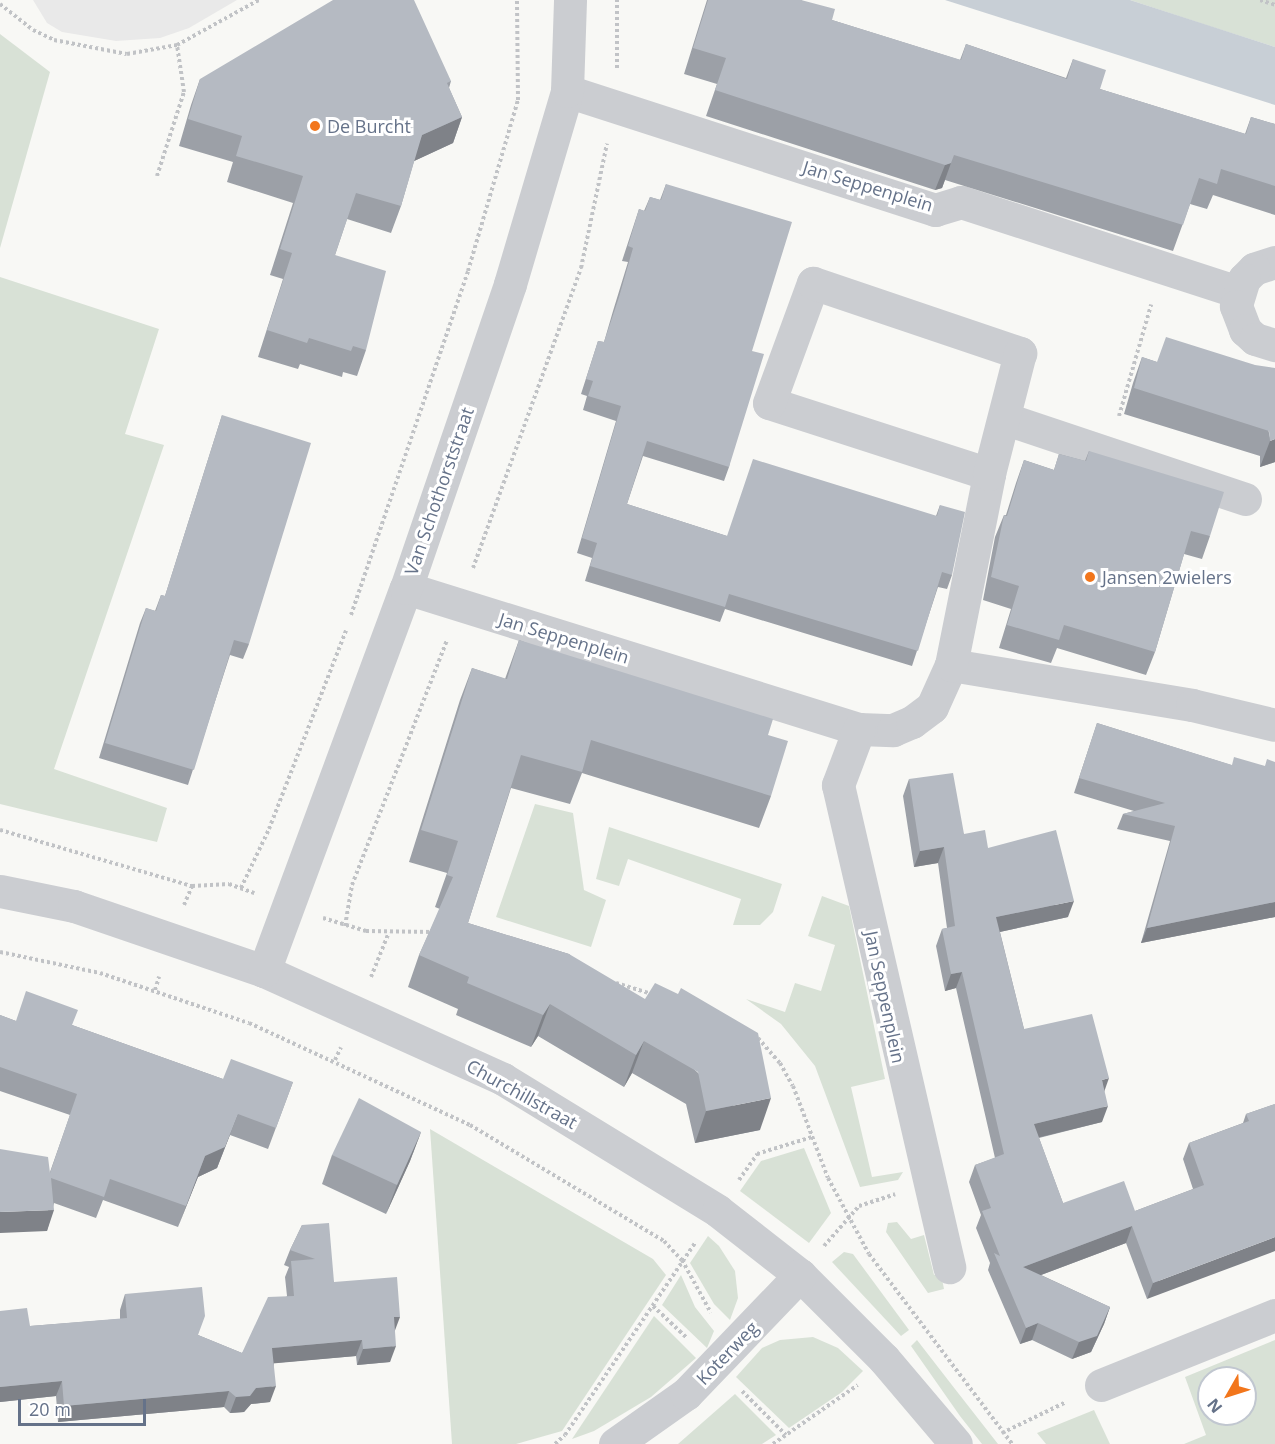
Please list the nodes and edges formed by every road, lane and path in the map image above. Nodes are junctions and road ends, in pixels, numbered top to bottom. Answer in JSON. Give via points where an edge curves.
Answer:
{"nodes":[{"id":1,"x":259,"y":0,"type":"edge"},
{"id":2,"x":517,"y":0,"type":"edge"},
{"id":3,"x":570,"y":0,"type":"edge"},
{"id":4,"x":617,"y":0,"type":"edge"},
{"id":5,"x":1260,"y":0,"type":"edge"},
{"id":6,"x":0,"y":4,"type":"edge"},
{"id":7,"x":1275,"y":5,"type":"edge"},
{"id":8,"x":177,"y":45,"type":"junction"},
{"id":9,"x":567,"y":91,"type":"junction"},
{"id":10,"x":616,"y":104,"type":"junction"},
{"id":11,"x":157,"y":176,"type":"dead end"},
{"id":12,"x":1275,"y":262,"type":"edge"},
{"id":13,"x":1162,"y":266,"type":"junction"},
{"id":14,"x":1238,"y":292,"type":"junction"},
{"id":15,"x":1275,"y":345,"type":"edge"},
{"id":16,"x":1006,"y":419,"type":"junction"},
{"id":17,"x":1108,"y":454,"type":"junction"},
{"id":18,"x":989,"y":474,"type":"junction"},
{"id":19,"x":1245,"y":499,"type":"dead end"},
{"id":20,"x":406,"y":588,"type":"junction"},
{"id":21,"x":460,"y":606,"type":"junction"},
{"id":22,"x":951,"y":665,"type":"junction"},
{"id":23,"x":1275,"y":725,"type":"edge"},
{"id":24,"x":859,"y":729,"type":"junction"},
{"id":25,"x":0,"y":830,"type":"edge"},
{"id":26,"x":241,"y":888,"type":"junction"},
{"id":27,"x":0,"y":891,"type":"edge"},
{"id":28,"x":288,"y":906,"type":"junction"},
{"id":29,"x":345,"y":926,"type":"junction"},
{"id":30,"x":439,"y":932,"type":"edge"},
{"id":31,"x":0,"y":952,"type":"edge"},
{"id":32,"x":264,"y":971,"type":"junction"},
{"id":33,"x":610,"y":981,"type":"edge"},
{"id":34,"x":663,"y":997,"type":"edge"},
{"id":35,"x":753,"y":1035,"type":"edge"},
{"id":36,"x":812,"y":1137,"type":"junction"},
{"id":37,"x":929,"y":1188,"type":"junction"},
{"id":38,"x":718,"y":1211,"type":"junction"},
{"id":39,"x":848,"y":1217,"type":"junction"},
{"id":40,"x":682,"y":1260,"type":"junction"},
{"id":41,"x":949,"y":1267,"type":"dead end"},
{"id":42,"x":800,"y":1275,"type":"junction"},
{"id":43,"x":1275,"y":1315,"type":"edge"},
{"id":44,"x":924,"y":1327,"type":"junction"},
{"id":45,"x":738,"y":1343,"type":"junction"},
{"id":46,"x":884,"y":1359,"type":"junction"},
{"id":47,"x":1101,"y":1385,"type":"joint"},
{"id":48,"x":1002,"y":1433,"type":"junction"},
{"id":49,"x":654,"y":1434,"type":"edge"},
{"id":50,"x":555,"y":1444,"type":"edge"},
{"id":51,"x":615,"y":1444,"type":"edge"},
{"id":52,"x":773,"y":1444,"type":"edge"},
{"id":53,"x":956,"y":1444,"type":"edge"},
{"id":54,"x":1012,"y":1444,"type":"edge"}],
"edges":[{"from":1,"to":8,"type":"path"},
{"from":2,"to":26,"type":"path","via":[[518,100],[468,271],[350,618],[269,830]]},
{"from":3,"to":9,"type":"street","name":"Van Schothorststraat"},
{"from":4,"to":10,"type":"path"},
{"from":5,"to":7,"type":"path"},
{"from":6,"to":8,"type":"path","via":[[33,30],[79,48],[127,54]]},
{"from":8,"to":11,"type":"path","via":[[184,93]]},
{"from":9,"to":10,"type":"street","name":"Jan Seppenplein"},
{"from":9,"to":20,"type":"street","name":"Van Schothorststraat","via":[[510,284]]},
{"from":10,"to":13,"type":"street","name":"Jan Seppenplein","via":[[935,210],[961,202]]},
{"from":10,"to":21,"type":"path","via":[[581,268]]},
{"from":12,"to":14,"type":"street","via":[[1254,269]]},
{"from":13,"to":14,"type":"street","name":"Jan Seppenplein"},
{"from":13,"to":17,"type":"path"},
{"from":14,"to":15,"type":"street","via":[[1236,306],[1245,330],[1255,339]]},
{"from":16,"to":17,"type":"street"},
{"from":16,"to":18,"type":"street","name":"Jan Seppenplein"},
{"from":16,"to":18,"type":"street","name":"Jan Seppenplein","via":[[1020,353],[813,283],[769,403]]},
{"from":17,"to":19,"type":"street"},
{"from":18,"to":22,"type":"street","name":"Jan Seppenplein"},
{"from":20,"to":21,"type":"street","name":"Jan Seppenplein"},
{"from":20,"to":28,"type":"street","name":"Van Schothorststraat"},
{"from":21,"to":24,"type":"street","name":"Jan Seppenplein"},
{"from":21,"to":29,"type":"path","via":[[352,885]]},
{"from":22,"to":23,"type":"street","via":[[1192,705]]},
{"from":22,"to":24,"type":"street","name":"Jan Seppenplein","via":[[932,707],[912,722],[893,730]]},
{"from":24,"to":37,"type":"street","name":"Jan Seppenplein","via":[[838,785]]},
{"from":25,"to":26,"type":"path","via":[[192,886],[218,883]]},
{"from":26,"to":28,"type":"path"},
{"from":27,"to":32,"type":"street","name":"Churchillstraat","via":[[74,906]]},
{"from":28,"to":29,"type":"path"},
{"from":28,"to":32,"type":"street","name":"Van Schothorststraat"},
{"from":29,"to":30,"type":"path","via":[[366,931]]},
{"from":31,"to":40,"type":"path","via":[[100,973],[155,990],[249,1023],[335,1060],[470,1125],[558,1175],[664,1241]]},
{"from":32,"to":38,"type":"street","name":"Churchillstraat","via":[[503,1079]]},
{"from":33,"to":34,"type":"path"},
{"from":35,"to":36,"type":"path","via":[[780,1063]]},
{"from":36,"to":38,"type":"path","via":[[757,1154]]},
{"from":36,"to":39,"type":"path"},
{"from":37,"to":39,"type":"path","via":[[872,1199]]},
{"from":37,"to":41,"type":"street","name":"Jan Seppenplein"},
{"from":38,"to":40,"type":"path"},
{"from":38,"to":42,"type":"street","name":"Churchillstraat"},
{"from":39,"to":42,"type":"path"},
{"from":39,"to":44,"type":"path","via":[[869,1254]]},
{"from":40,"to":45,"type":"path","via":[[704,1304]]},
{"from":40,"to":50,"type":"path","via":[[565,1435]]},
{"from":42,"to":45,"type":"street","name":"Koterweg"},
{"from":42,"to":46,"type":"street","name":"Churchillstraat"},
{"from":43,"to":47,"type":"street"},
{"from":44,"to":46,"type":"path"},
{"from":44,"to":48,"type":"path"},
{"from":45,"to":49,"type":"street","name":"Koterweg"},
{"from":46,"to":52,"type":"path","via":[[857,1386]]},
{"from":46,"to":53,"type":"street","name":"Churchillstraat"},
{"from":47,"to":48,"type":"path"},
{"from":48,"to":54,"type":"path"},
{"from":49,"to":51,"type":"street","name":"Koterweg"}]}
